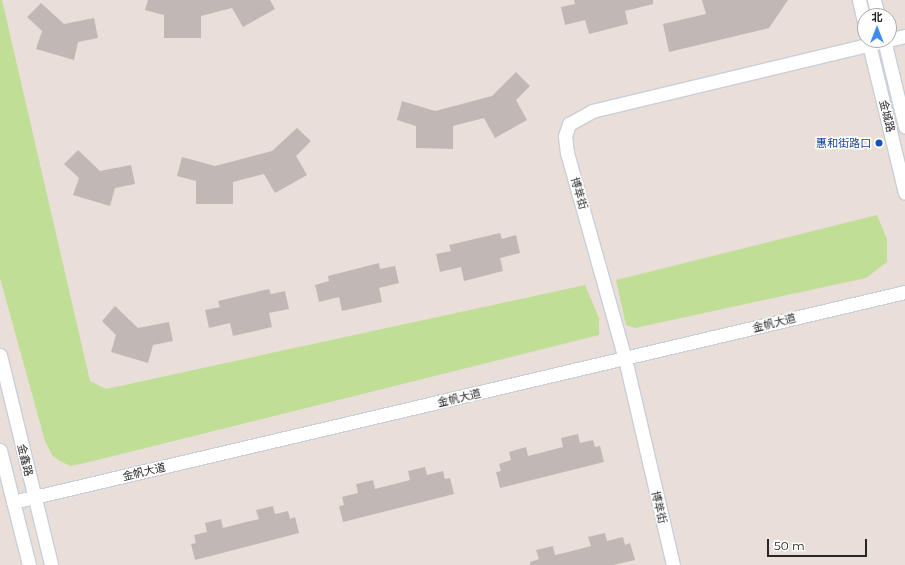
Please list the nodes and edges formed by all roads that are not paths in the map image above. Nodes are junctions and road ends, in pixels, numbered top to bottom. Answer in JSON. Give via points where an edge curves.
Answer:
{"nodes":[{"id":1,"x":857,"y":45,"type":"edge"},
{"id":2,"x":870,"y":48,"type":"edge"},
{"id":3,"x":886,"y":48,"type":"edge"},
{"id":4,"x":905,"y":127,"type":"edge"},
{"id":5,"x":905,"y":192,"type":"edge"},
{"id":6,"x":905,"y":292,"type":"edge"},
{"id":7,"x":0,"y":355,"type":"edge"},
{"id":8,"x":625,"y":359,"type":"junction"},
{"id":9,"x":0,"y":450,"type":"edge"},
{"id":10,"x":35,"y":497,"type":"junction"},
{"id":11,"x":13,"y":502,"type":"junction"},
{"id":12,"x":29,"y":565,"type":"edge"},
{"id":13,"x":51,"y":565,"type":"edge"},
{"id":14,"x":673,"y":565,"type":"edge"}],
"edges":[{"from":1,"to":8,"type":"street","name":"博萃街","via":[[592,111],[569,124],[565,136],[567,153]]},
{"from":2,"to":5,"type":"street","name":"金城路"},
{"from":3,"to":4,"type":"street","name":"金城路"},
{"from":6,"to":8,"type":"street","name":"金帆大道"},
{"from":7,"to":10,"type":"street","name":"金鑫路"},
{"from":8,"to":10,"type":"street","name":"金帆大道"},
{"from":8,"to":14,"type":"street","name":"博萃街"},
{"from":9,"to":11,"type":"street","name":"金鑫路"},
{"from":10,"to":11,"type":"street","name":"金帆大道"},
{"from":10,"to":13,"type":"street","name":"金鑫路"},
{"from":11,"to":12,"type":"street","name":"金鑫路"}]}
